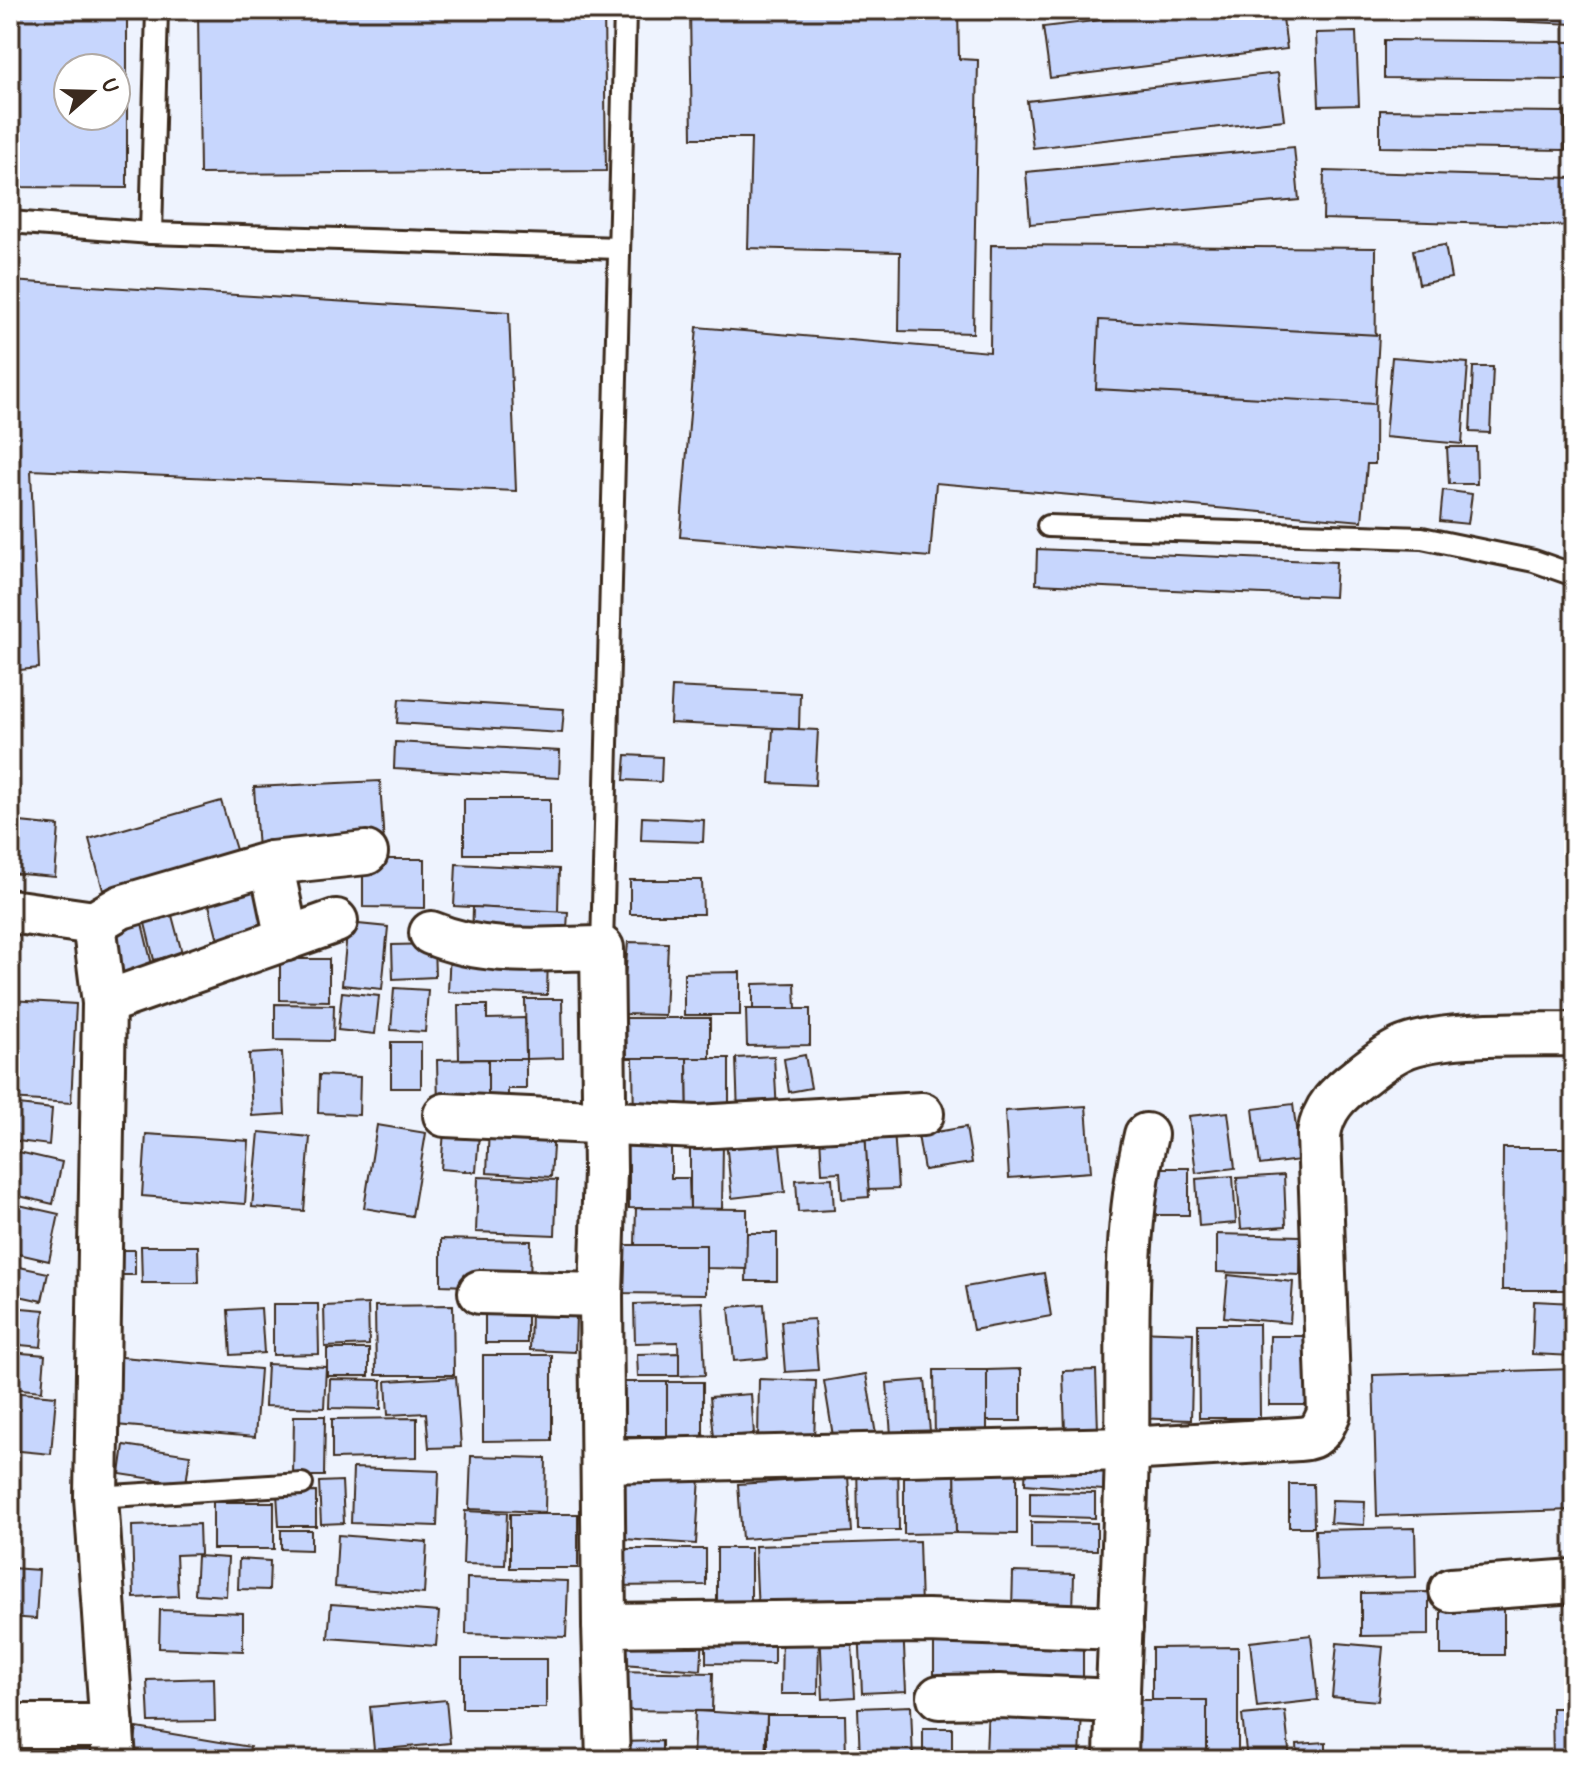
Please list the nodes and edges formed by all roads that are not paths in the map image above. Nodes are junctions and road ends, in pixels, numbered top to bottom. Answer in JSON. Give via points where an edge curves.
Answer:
{"nodes":[{"id":1,"x":157,"y":10,"type":"edge"},
{"id":2,"x":625,"y":10,"type":"edge"},
{"id":3,"x":10,"y":222,"type":"edge"},
{"id":4,"x":151,"y":233,"type":"junction"},
{"id":5,"x":619,"y":248,"type":"junction"},
{"id":6,"x":1048,"y":526,"type":"dead end"},
{"id":7,"x":1574,"y":575,"type":"edge"},
{"id":8,"x":366,"y":853,"type":"dead end"},
{"id":9,"x":271,"y":863,"type":"junction"},
{"id":10,"x":10,"y":911,"type":"edge"},
{"id":11,"x":336,"y":921,"type":"dead end"},
{"id":12,"x":94,"y":923,"type":"junction"},
{"id":13,"x":431,"y":933,"type":"dead end"},
{"id":14,"x":287,"y":939,"type":"junction"},
{"id":15,"x":602,"y":948,"type":"junction"},
{"id":16,"x":104,"y":1003,"type":"junction"},
{"id":17,"x":1574,"y":1034,"type":"edge"},
{"id":18,"x":922,"y":1114,"type":"dead end"},
{"id":19,"x":445,"y":1115,"type":"dead end"},
{"id":20,"x":605,"y":1122,"type":"junction"},
{"id":21,"x":1146,"y":1135,"type":"dead end"},
{"id":22,"x":480,"y":1292,"type":"dead end"},
{"id":23,"x":601,"y":1295,"type":"junction"},
{"id":24,"x":1127,"y":1449,"type":"junction"},
{"id":25,"x":604,"y":1461,"type":"junction"},
{"id":26,"x":302,"y":1484,"type":"dead end"},
{"id":27,"x":96,"y":1497,"type":"junction"},
{"id":28,"x":1574,"y":1581,"type":"edge"},
{"id":29,"x":1451,"y":1590,"type":"dead end"},
{"id":30,"x":604,"y":1625,"type":"junction"},
{"id":31,"x":1121,"y":1628,"type":"junction"},
{"id":32,"x":939,"y":1697,"type":"dead end"},
{"id":33,"x":1117,"y":1701,"type":"junction"},
{"id":34,"x":10,"y":1726,"type":"edge"},
{"id":35,"x":113,"y":1743,"type":"edge"},
{"id":36,"x":608,"y":1760,"type":"edge"},
{"id":37,"x":1116,"y":1760,"type":"edge"}],
"edges":[{"from":1,"to":4,"type":"lane"},
{"from":2,"to":5,"type":"lane"},
{"from":3,"to":4,"type":"lane"},
{"from":4,"to":5,"type":"lane"},
{"from":5,"to":15,"type":"lane"},
{"from":6,"to":7,"type":"lane","via":[[1422,538],[1534,561]]},
{"from":8,"to":9,"type":"street"},
{"from":9,"to":12,"type":"street","via":[[121,907]]},
{"from":9,"to":14,"type":"street"},
{"from":10,"to":12,"type":"street"},
{"from":11,"to":14,"type":"street"},
{"from":12,"to":16,"type":"street"},
{"from":13,"to":15,"type":"street","via":[[484,948]]},
{"from":14,"to":16,"type":"street"},
{"from":15,"to":20,"type":"street"},
{"from":16,"to":27,"type":"street"},
{"from":17,"to":24,"type":"street","via":[[1418,1043],[1390,1055],[1330,1104],[1319,1135],[1330,1378],[1329,1413],[1320,1433],[1309,1439]]},
{"from":18,"to":20,"type":"street","via":[[698,1127]]},
{"from":19,"to":20,"type":"street"},
{"from":20,"to":23,"type":"street"},
{"from":21,"to":24,"type":"street","via":[[1136,1180],[1128,1284]]},
{"from":22,"to":23,"type":"street"},
{"from":23,"to":25,"type":"street"},
{"from":24,"to":25,"type":"street"},
{"from":24,"to":31,"type":"street"},
{"from":25,"to":30,"type":"street"},
{"from":26,"to":27,"type":"lane"},
{"from":27,"to":35,"type":"street"},
{"from":28,"to":29,"type":"street"},
{"from":30,"to":31,"type":"street","via":[[927,1621]]},
{"from":30,"to":36,"type":"street"},
{"from":31,"to":33,"type":"street"},
{"from":32,"to":33,"type":"street"},
{"from":33,"to":37,"type":"street"},
{"from":34,"to":35,"type":"street"}]}
